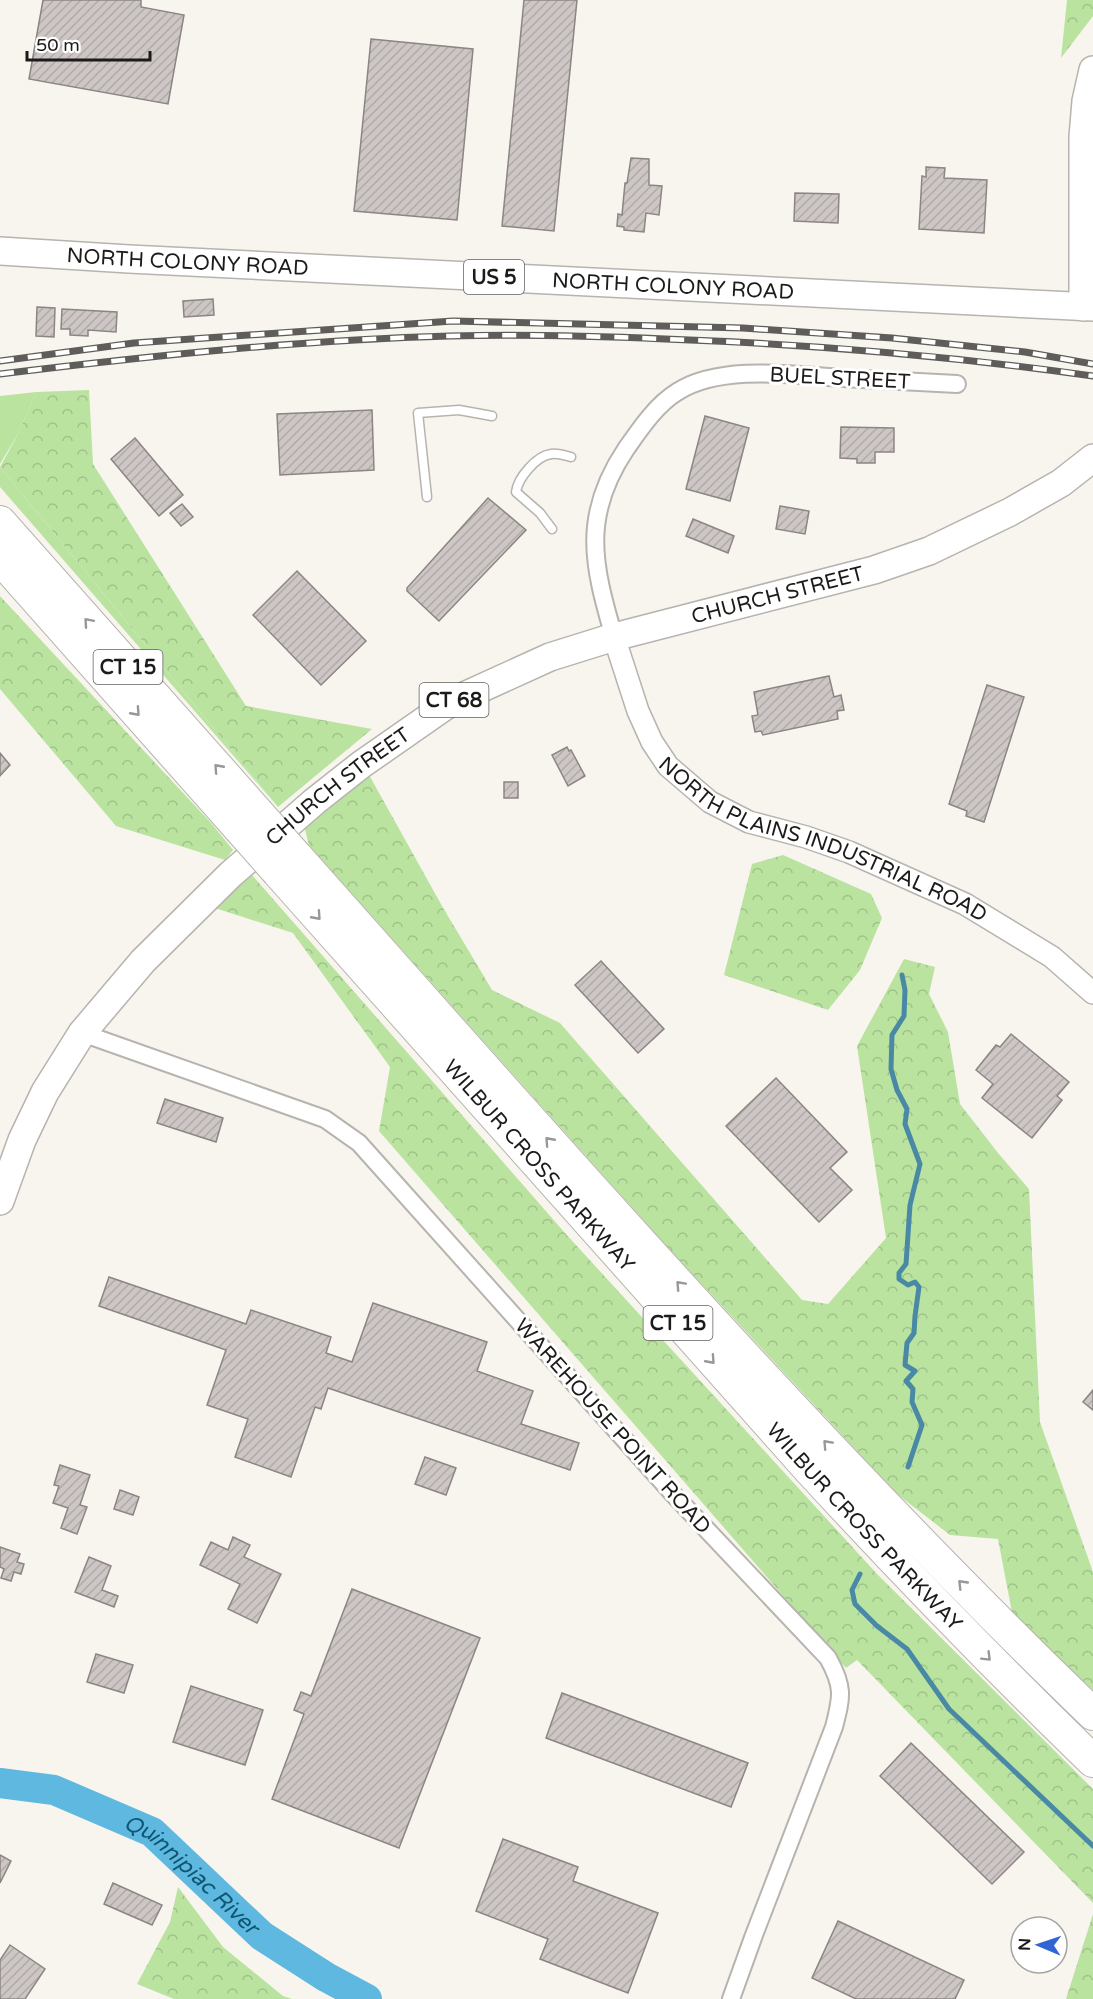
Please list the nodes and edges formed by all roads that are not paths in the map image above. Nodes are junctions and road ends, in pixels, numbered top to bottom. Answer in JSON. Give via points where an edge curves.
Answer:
{"nodes":[{"id":1,"x":1093,"y":70,"type":"edge"},
{"id":2,"x":0,"y":251,"type":"edge"},
{"id":3,"x":1088,"y":307,"type":"edge"},
{"id":4,"x":957,"y":384,"type":"dead end"},
{"id":5,"x":492,"y":416,"type":"dead end"},
{"id":6,"x":571,"y":457,"type":"dead end"},
{"id":7,"x":1093,"y":458,"type":"edge"},
{"id":8,"x":427,"y":497,"type":"dead end"},
{"id":9,"x":0,"y":522,"type":"edge"},
{"id":10,"x":552,"y":529,"type":"dead end"},
{"id":11,"x":0,"y":558,"type":"edge"},
{"id":12,"x":614,"y":636,"type":"junction"},
{"id":13,"x":248,"y":820,"type":"junction"},
{"id":14,"x":287,"y":864,"type":"junction"},
{"id":15,"x":1093,"y":993,"type":"edge"},
{"id":16,"x":81,"y":1033,"type":"junction"},
{"id":17,"x":0,"y":1201,"type":"edge"},
{"id":18,"x":1093,"y":1714,"type":"edge"},
{"id":19,"x":1093,"y":1761,"type":"edge"},
{"id":20,"x":731,"y":1999,"type":"edge"}],
"edges":[{"from":1,"to":3,"type":"main road","via":[[1083,137]]},
{"from":2,"to":3,"type":"main road","name":"NORTH COLONY ROAD","number":"US 5"},
{"from":4,"to":12,"type":"street","name":"BUEL STREET","via":[[765,374],[705,379],[678,391],[638,432],[613,470],[602,496],[594,536],[596,567]]},
{"from":5,"to":8,"type":"lane","via":[[459,410],[418,413]]},
{"from":6,"to":10,"type":"lane","via":[[547,454],[536,461],[517,486],[520,497]]},
{"from":7,"to":12,"type":"main road","name":"CHURCH STREET","number":"CT 68","via":[[1061,483],[929,551],[874,570]]},
{"from":13,"to":9,"type":"highway","name":"WILBUR CROSS PARKWAY","number":"CT 15","one_way":true},
{"from":11,"to":13,"type":"highway","name":"WILBUR CROSS PARKWAY","number":"CT 15","one_way":true},
{"from":12,"to":15,"type":"street","name":"NORTH PLAINS INDUSTRIAL ROAD","via":[[652,742],[668,765],[710,802],[749,822],[849,852],[965,904],[1052,957]]},
{"from":12,"to":16,"type":"main road","name":"CHURCH STREET","number":"CT 68","via":[[550,657],[451,702],[362,764],[272,837],[190,913],[143,960]]},
{"from":13,"to":14,"type":"highway","name":"WILBUR CROSS PARKWAY","number":"CT 15","bridge":true},
{"from":18,"to":14,"type":"highway","name":"WILBUR CROSS PARKWAY","number":"CT 15","one_way":true,"via":[[917,1538]]},
{"from":14,"to":19,"type":"highway","name":"WILBUR CROSS PARKWAY","number":"CT 15","one_way":true,"via":[[809,1469],[974,1644]]},
{"from":16,"to":17,"type":"main road","name":"CHURCH STREET","number":"CT 68","via":[[45,1092]]},
{"from":16,"to":20,"type":"street","name":"WAREHOUSE POINT ROAD","via":[[325,1119],[360,1143],[674,1495],[828,1658],[838,1676],[842,1698],[834,1727]]}]}
